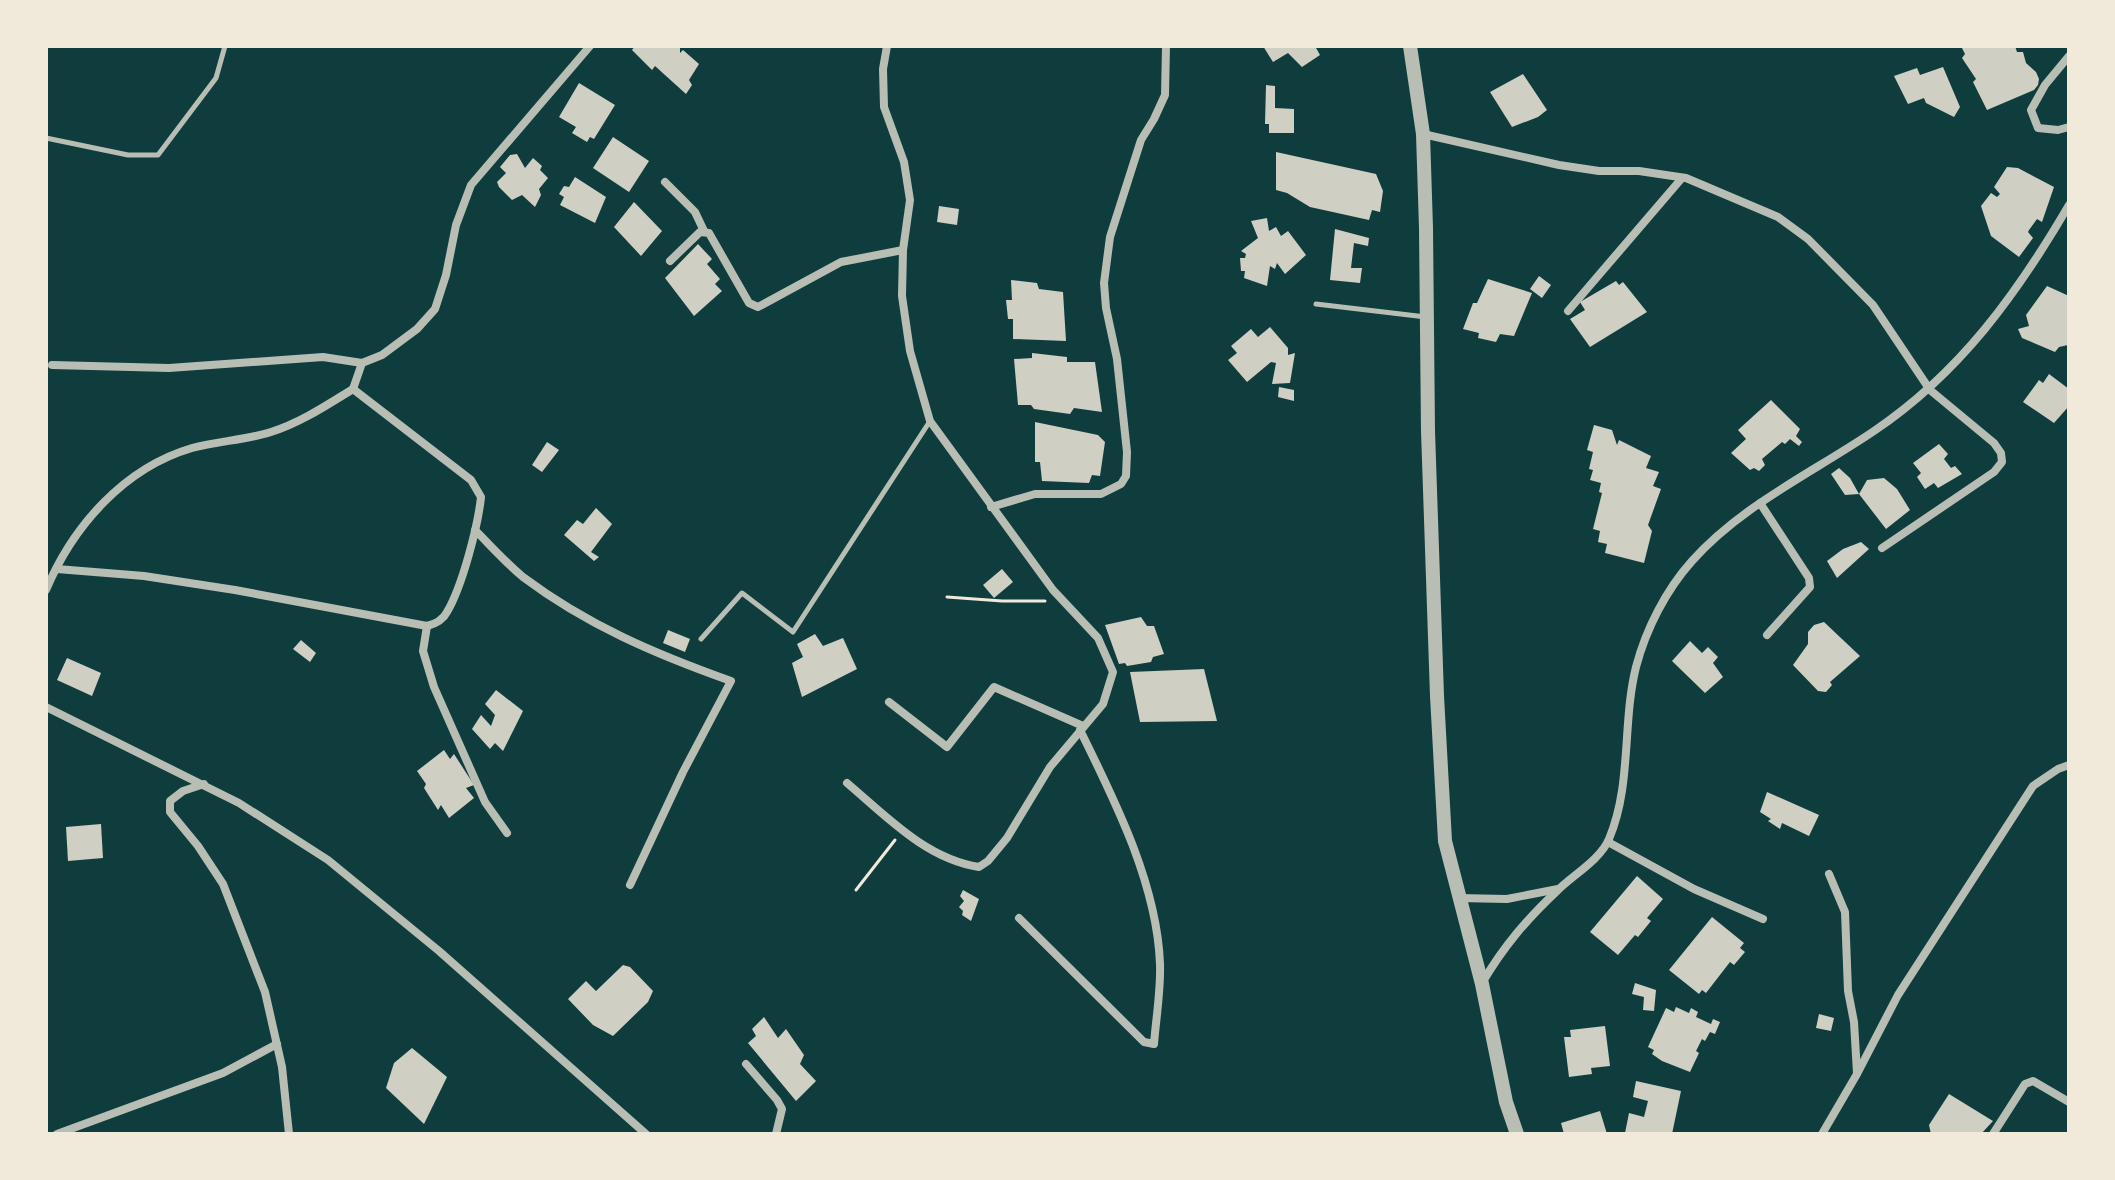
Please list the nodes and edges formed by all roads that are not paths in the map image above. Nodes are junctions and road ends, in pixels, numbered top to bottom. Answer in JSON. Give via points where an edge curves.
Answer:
{"nodes":[{"id":1,"x":225,"y":46,"type":"edge"},
{"id":2,"x":590,"y":46,"type":"edge"},
{"id":3,"x":887,"y":46,"type":"edge"},
{"id":4,"x":1166,"y":46,"type":"edge"},
{"id":5,"x":1410,"y":46,"type":"edge"},
{"id":6,"x":2069,"y":56,"type":"edge"},
{"id":7,"x":2069,"y":127,"type":"edge"},
{"id":8,"x":1423,"y":134,"type":"junction"},
{"id":9,"x":46,"y":138,"type":"edge"},
{"id":10,"x":1682,"y":178,"type":"junction"},
{"id":11,"x":665,"y":182,"type":"dead end"},
{"id":12,"x":2069,"y":205,"type":"edge"},
{"id":13,"x":704,"y":231,"type":"junction"},
{"id":14,"x":903,"y":250,"type":"junction"},
{"id":15,"x":670,"y":261,"type":"dead end"},
{"id":16,"x":1316,"y":304,"type":"dead end"},
{"id":17,"x":1568,"y":311,"type":"dead end"},
{"id":18,"x":1426,"y":317,"type":"junction"},
{"id":19,"x":362,"y":363,"type":"junction"},
{"id":20,"x":52,"y":365,"type":"dead end"},
{"id":21,"x":353,"y":389,"type":"junction"},
{"id":22,"x":1930,"y":390,"type":"junction"},
{"id":23,"x":930,"y":421,"type":"junction"},
{"id":24,"x":1760,"y":503,"type":"junction"},
{"id":25,"x":991,"y":507,"type":"junction"},
{"id":26,"x":475,"y":530,"type":"junction"},
{"id":27,"x":1882,"y":548,"type":"dead end"},
{"id":28,"x":57,"y":569,"type":"junction"},
{"id":29,"x":46,"y":590,"type":"edge"},
{"id":30,"x":427,"y":626,"type":"junction"},
{"id":31,"x":1767,"y":635,"type":"dead end"},
{"id":32,"x":701,"y":639,"type":"dead end"},
{"id":33,"x":889,"y":702,"type":"dead end"},
{"id":34,"x":46,"y":707,"type":"edge"},
{"id":35,"x":1082,"y":728,"type":"junction"},
{"id":36,"x":2069,"y":765,"type":"edge"},
{"id":37,"x":847,"y":783,"type":"dead end"},
{"id":38,"x":204,"y":784,"type":"junction"},
{"id":39,"x":507,"y":833,"type":"dead end"},
{"id":40,"x":1608,"y":842,"type":"junction"},
{"id":41,"x":1829,"y":874,"type":"dead end"},
{"id":42,"x":630,"y":885,"type":"dead end"},
{"id":43,"x":1559,"y":889,"type":"junction"},
{"id":44,"x":1458,"y":898,"type":"junction"},
{"id":45,"x":1019,"y":918,"type":"dead end"},
{"id":46,"x":1763,"y":919,"type":"dead end"},
{"id":47,"x":1482,"y":984,"type":"junction"},
{"id":48,"x":277,"y":1044,"type":"junction"},
{"id":49,"x":746,"y":1064,"type":"dead end"},
{"id":50,"x":1857,"y":1074,"type":"junction"},
{"id":51,"x":2069,"y":1102,"type":"edge"},
{"id":52,"x":57,"y":1134,"type":"edge"},
{"id":53,"x":289,"y":1134,"type":"edge"},
{"id":54,"x":646,"y":1134,"type":"edge"},
{"id":55,"x":776,"y":1134,"type":"edge"},
{"id":56,"x":1517,"y":1134,"type":"edge"},
{"id":57,"x":1822,"y":1134,"type":"edge"},
{"id":58,"x":1993,"y":1134,"type":"edge"}],
"edges":[{"from":1,"to":9,"type":"lane","via":[[216,78],[158,155],[128,155]]},
{"from":2,"to":19,"type":"street","via":[[471,185],[435,309],[382,355]]},
{"from":3,"to":14,"type":"street","via":[[884,107],[904,162],[910,200]]},
{"from":4,"to":25,"type":"street","via":[[1165,95],[1136,154],[1110,237],[1104,283],[1117,359],[1126,476],[1101,494],[1035,494]]},
{"from":5,"to":8,"type":"street"},
{"from":6,"to":7,"type":"street","via":[[2031,110],[2038,128]]},
{"from":8,"to":10,"type":"street","via":[[1559,165]]},
{"from":8,"to":18,"type":"street"},
{"from":10,"to":17,"type":"street"},
{"from":10,"to":22,"type":"street","via":[[1745,201],[1808,239],[1873,305]]},
{"from":11,"to":13,"type":"street","via":[[695,212]]},
{"from":12,"to":22,"type":"street","via":[[1996,319]]},
{"from":13,"to":14,"type":"street","via":[[754,307],[841,262]]},
{"from":13,"to":15,"type":"street"},
{"from":14,"to":23,"type":"street","via":[[902,296],[910,351]]},
{"from":16,"to":18,"type":"lane"},
{"from":18,"to":44,"type":"street","via":[[1437,696],[1445,841]]},
{"from":19,"to":20,"type":"street","via":[[323,357],[169,368]]},
{"from":19,"to":21,"type":"street"},
{"from":21,"to":26,"type":"street","via":[[471,480],[481,497]]},
{"from":21,"to":28,"type":"street","via":[[270,433],[189,449],[147,470],[105,500]]},
{"from":22,"to":24,"type":"street"},
{"from":22,"to":27,"type":"street","via":[[1994,443],[2002,462]]},
{"from":23,"to":25,"type":"street"},
{"from":23,"to":32,"type":"lane","via":[[793,632],[742,593]]},
{"from":24,"to":31,"type":"street","via":[[1810,587]]},
{"from":24,"to":40,"type":"street","via":[[1691,562],[1652,619],[1635,668],[1623,788]]},
{"from":25,"to":35,"type":"street","via":[[1064,603],[1098,638],[1113,672],[1103,704]]},
{"from":26,"to":30,"type":"street","via":[[447,613]]},
{"from":26,"to":42,"type":"street","via":[[522,576],[599,627],[731,681]]},
{"from":28,"to":29,"type":"street"},
{"from":28,"to":30,"type":"street","via":[[144,576]]},
{"from":30,"to":39,"type":"street","via":[[423,651],[434,687],[485,802]]},
{"from":33,"to":35,"type":"street","via":[[947,747],[994,687]]},
{"from":34,"to":38,"type":"street"},
{"from":35,"to":37,"type":"street","via":[[1050,767],[1007,838],[979,867],[916,842]]},
{"from":35,"to":45,"type":"street","via":[[1152,901],[1160,964],[1154,1044],[1144,1042]]},
{"from":36,"to":50,"type":"street","via":[[2033,786],[1898,995]]},
{"from":38,"to":48,"type":"street","via":[[170,801],[170,812],[223,884],[265,992]]},
{"from":38,"to":54,"type":"street","via":[[328,860]]},
{"from":40,"to":43,"type":"street"},
{"from":40,"to":46,"type":"street"},
{"from":41,"to":50,"type":"street","via":[[1845,912]]},
{"from":43,"to":44,"type":"street","via":[[1507,899]]},
{"from":43,"to":47,"type":"street","via":[[1503,947]]},
{"from":44,"to":47,"type":"street"},
{"from":47,"to":56,"type":"street"},
{"from":48,"to":52,"type":"street","via":[[223,1073]]},
{"from":48,"to":53,"type":"street"},
{"from":49,"to":55,"type":"street","via":[[782,1109]]},
{"from":50,"to":57,"type":"street"},
{"from":51,"to":58,"type":"street","via":[[2033,1081],[2025,1084]]}]}
